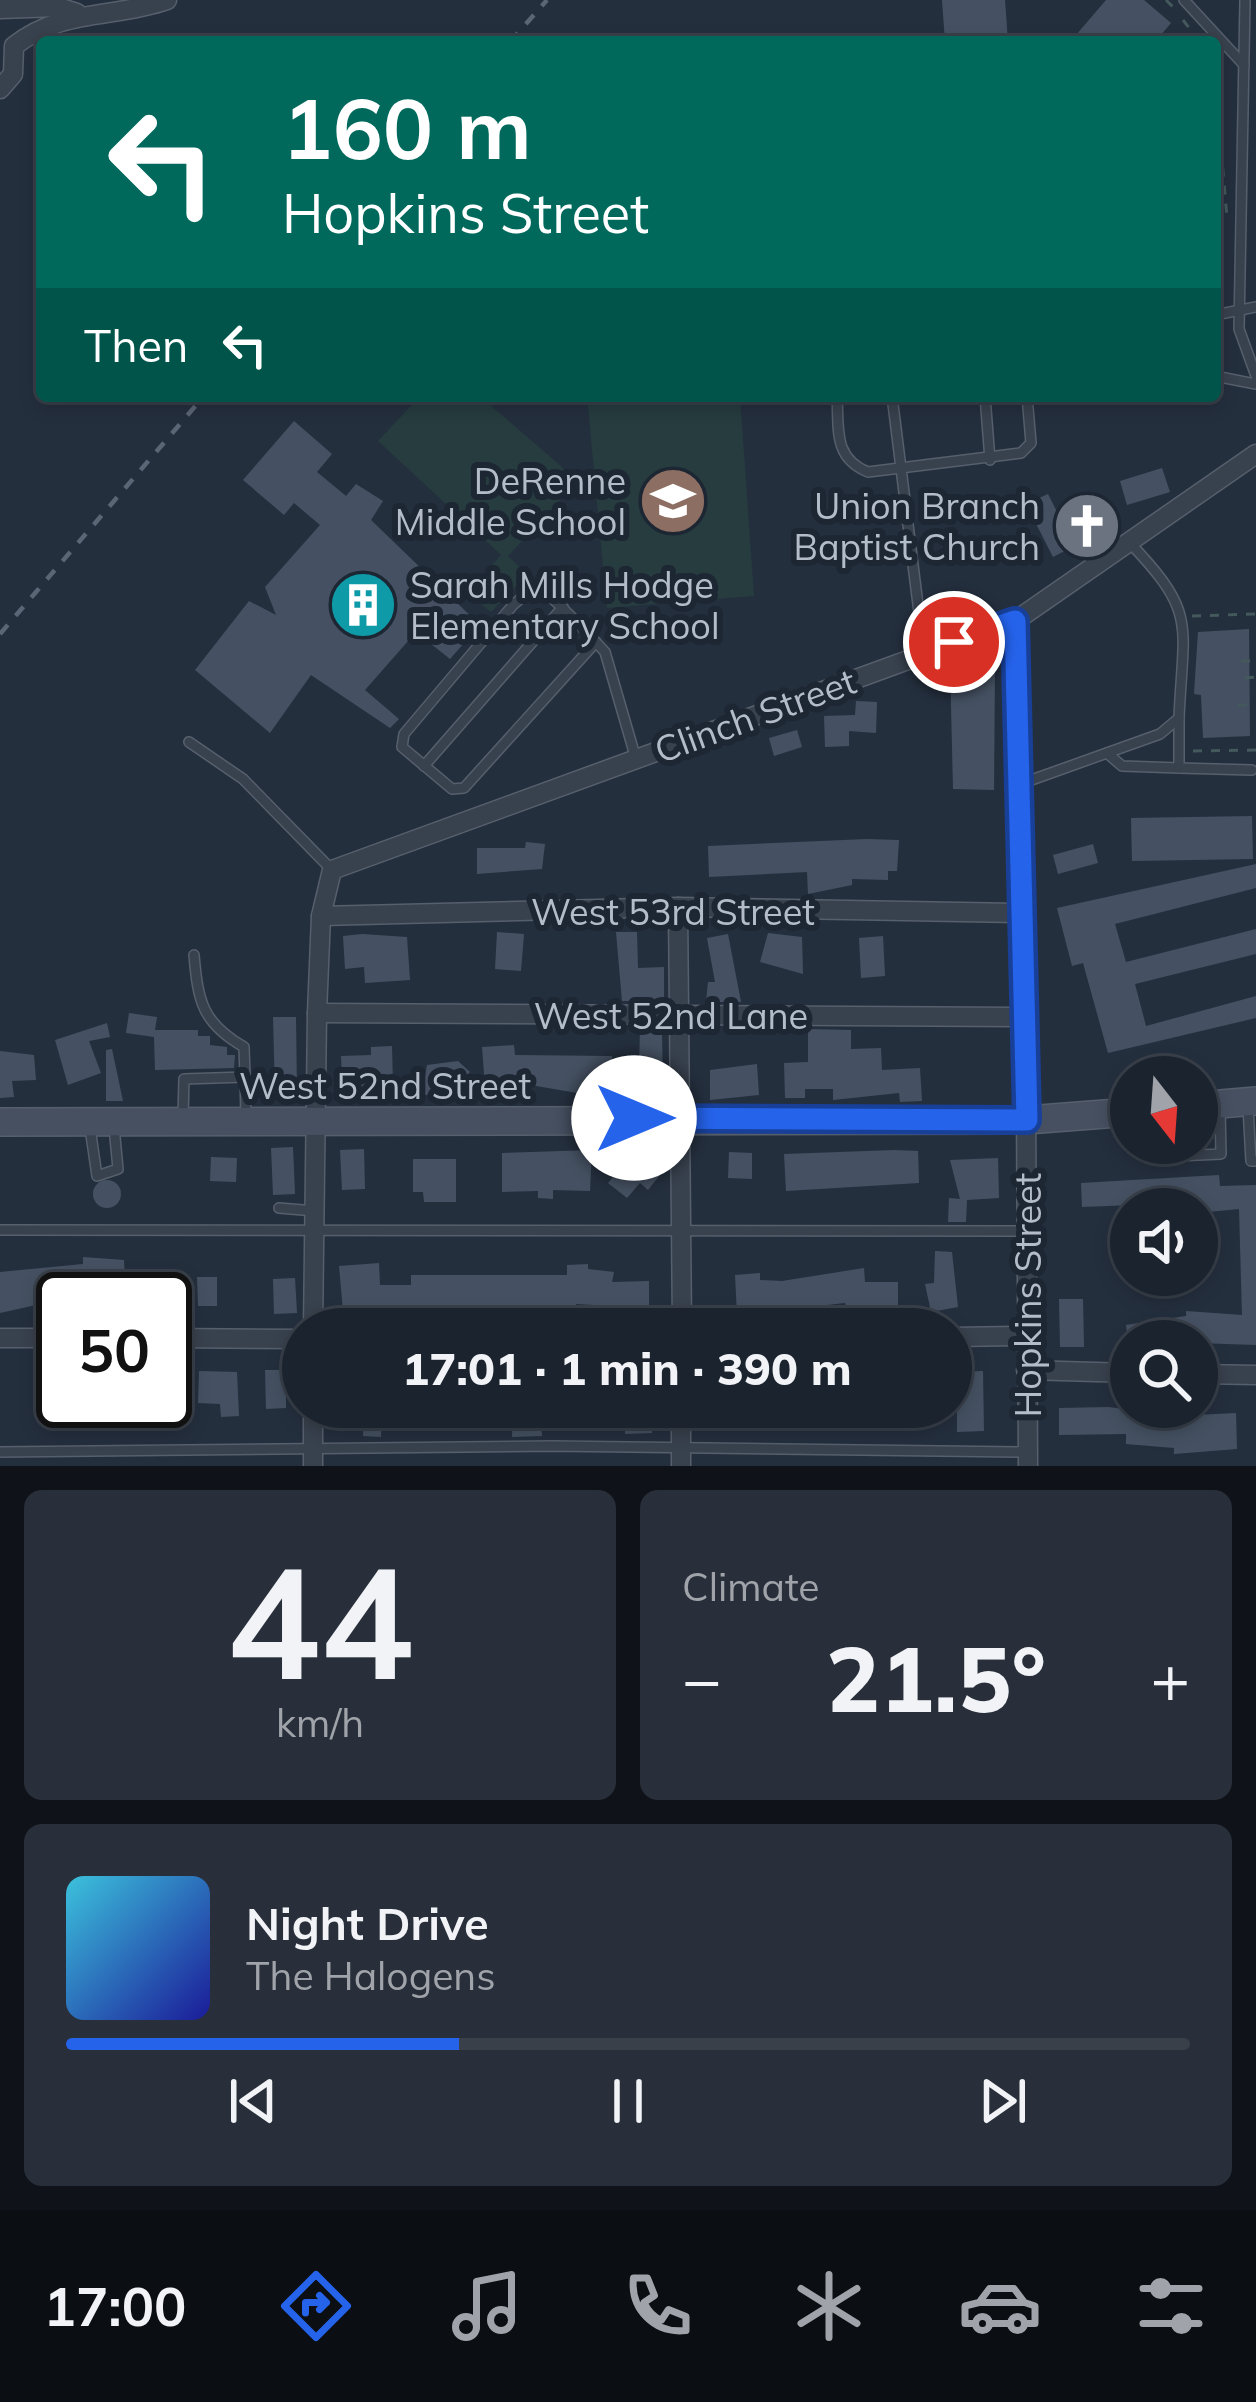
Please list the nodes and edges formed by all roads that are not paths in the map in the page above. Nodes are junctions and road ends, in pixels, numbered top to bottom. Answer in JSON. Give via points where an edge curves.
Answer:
{"nodes":[{"id":1,"x":167,"y":0,"type":"edge"},
{"id":2,"x":1184,"y":0,"type":"edge"},
{"id":3,"x":1245,"y":0,"type":"edge"},
{"id":4,"x":0,"y":9,"type":"edge"},
{"id":5,"x":77,"y":13,"type":"junction"},
{"id":6,"x":0,"y":29,"type":"edge"},
{"id":7,"x":1217,"y":36,"type":"edge"},
{"id":8,"x":1221,"y":40,"type":"edge"},
{"id":9,"x":14,"y":46,"type":"junction"},
{"id":10,"x":1244,"y":65,"type":"junction"},
{"id":11,"x":0,"y":89,"type":"edge"},
{"id":12,"x":1256,"y":307,"type":"edge"},
{"id":13,"x":1239,"y":308,"type":"junction"},
{"id":14,"x":1221,"y":313,"type":"edge"},
{"id":15,"x":1221,"y":377,"type":"edge"},
{"id":16,"x":1256,"y":380,"type":"edge"},
{"id":17,"x":837,"y":402,"type":"edge"},
{"id":18,"x":893,"y":402,"type":"edge"},
{"id":19,"x":985,"y":402,"type":"edge"},
{"id":20,"x":1028,"y":402,"type":"edge"},
{"id":21,"x":1256,"y":454,"type":"edge"},
{"id":22,"x":990,"y":460,"type":"junction"},
{"id":23,"x":900,"y":468,"type":"junction"},
{"id":24,"x":1129,"y":542,"type":"junction"},
{"id":25,"x":563,"y":607,"type":"junction"},
{"id":26,"x":1015,"y":621,"type":"junction"},
{"id":27,"x":596,"y":642,"type":"junction"},
{"id":28,"x":924,"y":653,"type":"junction"},
{"id":29,"x":1179,"y":718,"type":"junction"},
{"id":30,"x":189,"y":742,"type":"dead end"},
{"id":31,"x":1107,"y":753,"type":"junction"},
{"id":32,"x":635,"y":759,"type":"junction"},
{"id":33,"x":424,"y":766,"type":"junction"},
{"id":34,"x":1179,"y":768,"type":"junction"},
{"id":35,"x":1252,"y":770,"type":"dead end"},
{"id":36,"x":1021,"y":784,"type":"junction"},
{"id":37,"x":332,"y":870,"type":"junction"},
{"id":38,"x":678,"y":907,"type":"junction"},
{"id":39,"x":1025,"y":913,"type":"junction"},
{"id":40,"x":321,"y":916,"type":"junction"},
{"id":41,"x":194,"y":955,"type":"dead end"},
{"id":42,"x":317,"y":1013,"type":"junction"},
{"id":43,"x":679,"y":1015,"type":"junction"},
{"id":44,"x":1026,"y":1017,"type":"junction"},
{"id":45,"x":245,"y":1077,"type":"junction"},
{"id":46,"x":1230,"y":1103,"type":"edge"},
{"id":47,"x":1110,"y":1114,"type":"edge"},
{"id":48,"x":680,"y":1118,"type":"junction"},
{"id":49,"x":1027,"y":1120,"type":"junction"},
{"id":50,"x":0,"y":1122,"type":"edge"},
{"id":51,"x":102,"y":1122,"type":"junction"},
{"id":52,"x":182,"y":1122,"type":"junction"},
{"id":53,"x":246,"y":1122,"type":"junction"},
{"id":54,"x":317,"y":1122,"type":"junction"},
{"id":55,"x":1218,"y":1154,"type":"edge"},
{"id":56,"x":1256,"y":1161,"type":"edge"},
{"id":57,"x":279,"y":1208,"type":"dead end"},
{"id":58,"x":315,"y":1221,"type":"junction"},
{"id":59,"x":0,"y":1230,"type":"edge"},
{"id":60,"x":681,"y":1231,"type":"junction"},
{"id":61,"x":1025,"y":1231,"type":"junction"},
{"id":62,"x":313,"y":1308,"type":"edge"},
{"id":63,"x":682,"y":1308,"type":"edge"},
{"id":64,"x":1024,"y":1336,"type":"junction"},
{"id":65,"x":972,"y":1337,"type":"edge"},
{"id":66,"x":0,"y":1338,"type":"edge"},
{"id":67,"x":36,"y":1338,"type":"edge"},
{"id":68,"x":192,"y":1338,"type":"edge"},
{"id":69,"x":282,"y":1339,"type":"edge"},
{"id":70,"x":1026,"y":1370,"type":"junction"},
{"id":71,"x":1110,"y":1372,"type":"edge"},
{"id":72,"x":1218,"y":1375,"type":"edge"},
{"id":73,"x":1256,"y":1376,"type":"edge"},
{"id":74,"x":0,"y":1453,"type":"edge"},
{"id":75,"x":681,"y":1457,"type":"edge"},
{"id":76,"x":313,"y":1458,"type":"edge"},
{"id":77,"x":1027,"y":1459,"type":"edge"}],
"edges":[{"from":1,"to":5,"type":"street"},
{"from":2,"to":7,"type":"lane"},
{"from":3,"to":10,"type":"lane"},
{"from":4,"to":5,"type":"street"},
{"from":5,"to":9,"type":"street"},
{"from":6,"to":9,"type":"street"},
{"from":8,"to":10,"type":"lane"},
{"from":9,"to":11,"type":"street","via":[[13,74]]},
{"from":10,"to":13,"type":"lane"},
{"from":12,"to":13,"type":"lane"},
{"from":13,"to":14,"type":"lane"},
{"from":13,"to":16,"type":"lane"},
{"from":15,"to":16,"type":"lane"},
{"from":17,"to":23,"type":"lane","via":[[841,452],[851,466]]},
{"from":18,"to":23,"type":"lane"},
{"from":19,"to":22,"type":"lane"},
{"from":20,"to":22,"type":"lane","via":[[1031,442],[1021,453]]},
{"from":21,"to":24,"type":"street","name":"Clinch Street"},
{"from":22,"to":23,"type":"lane"},
{"from":23,"to":28,"type":"lane"},
{"from":24,"to":26,"type":"street","name":"Clinch Street"},
{"from":24,"to":29,"type":"lane","via":[[1172,587],[1183,616]]},
{"from":25,"to":27,"type":"lane"},
{"from":25,"to":33,"type":"lane"},
{"from":25,"to":33,"type":"lane","via":[[536,585],[513,605],[404,734],[402,747]]},
{"from":26,"to":28,"type":"street","name":"Clinch Street"},
{"from":26,"to":36,"type":"street","name":"Hopkins Street"},
{"from":27,"to":32,"type":"lane"},
{"from":27,"to":33,"type":"lane","via":[[464,788],[452,789]]},
{"from":28,"to":32,"type":"street","name":"Clinch Street"},
{"from":29,"to":31,"type":"lane","via":[[1160,734]]},
{"from":29,"to":34,"type":"lane"},
{"from":30,"to":37,"type":"lane","via":[[243,779]]},
{"from":31,"to":34,"type":"lane","via":[[1122,766]]},
{"from":31,"to":36,"type":"lane"},
{"from":32,"to":37,"type":"street","name":"Clinch Street"},
{"from":34,"to":35,"type":"lane"},
{"from":36,"to":39,"type":"street","name":"Hopkins Street"},
{"from":37,"to":40,"type":"street"},
{"from":38,"to":39,"type":"street","name":"West 53rd Street"},
{"from":38,"to":40,"type":"street","name":"West 53rd Street"},
{"from":38,"to":43,"type":"street"},
{"from":39,"to":44,"type":"street","name":"Hopkins Street"},
{"from":40,"to":42,"type":"street"},
{"from":41,"to":45,"type":"lane","via":[[198,1005],[215,1030],[244,1047]]},
{"from":42,"to":43,"type":"street","name":"West 52nd Lane"},
{"from":42,"to":54,"type":"street"},
{"from":43,"to":44,"type":"street","name":"West 52nd Lane"},
{"from":43,"to":48,"type":"street"},
{"from":44,"to":49,"type":"street","name":"Hopkins Street"},
{"from":45,"to":52,"type":"lane","via":[[184,1079]]},
{"from":45,"to":53,"type":"lane"},
{"from":46,"to":55,"type":"lane"},
{"from":46,"to":56,"type":"lane"},
{"from":47,"to":49,"type":"main road","name":"West 52nd Street"},
{"from":48,"to":49,"type":"main road","name":"West 52nd Street"},
{"from":48,"to":54,"type":"main road","name":"West 52nd Street"},
{"from":48,"to":60,"type":"street"},
{"from":49,"to":61,"type":"street","name":"Hopkins Street"},
{"from":50,"to":51,"type":"main road","name":"West 52nd Street"},
{"from":51,"to":51,"type":"lane","via":[[97,1176],[118,1169]]},
{"from":51,"to":52,"type":"main road","name":"West 52nd Street"},
{"from":52,"to":53,"type":"main road","name":"West 52nd Street"},
{"from":53,"to":54,"type":"main road","name":"West 52nd Street"},
{"from":54,"to":58,"type":"street"},
{"from":57,"to":58,"type":"lane"},
{"from":58,"to":59,"type":"lane"},
{"from":58,"to":60,"type":"lane"},
{"from":58,"to":62,"type":"street"},
{"from":60,"to":61,"type":"lane"},
{"from":60,"to":63,"type":"street"},
{"from":61,"to":64,"type":"street","name":"Hopkins Street"},
{"from":64,"to":65,"type":"street"},
{"from":64,"to":70,"type":"street","name":"Hopkins Street"},
{"from":66,"to":67,"type":"street"},
{"from":68,"to":69,"type":"street"},
{"from":70,"to":71,"type":"street"},
{"from":70,"to":77,"type":"street","name":"Hopkins Street"},
{"from":72,"to":73,"type":"street"},
{"from":74,"to":76,"type":"lane"},
{"from":75,"to":76,"type":"lane"},
{"from":75,"to":77,"type":"lane"}]}
